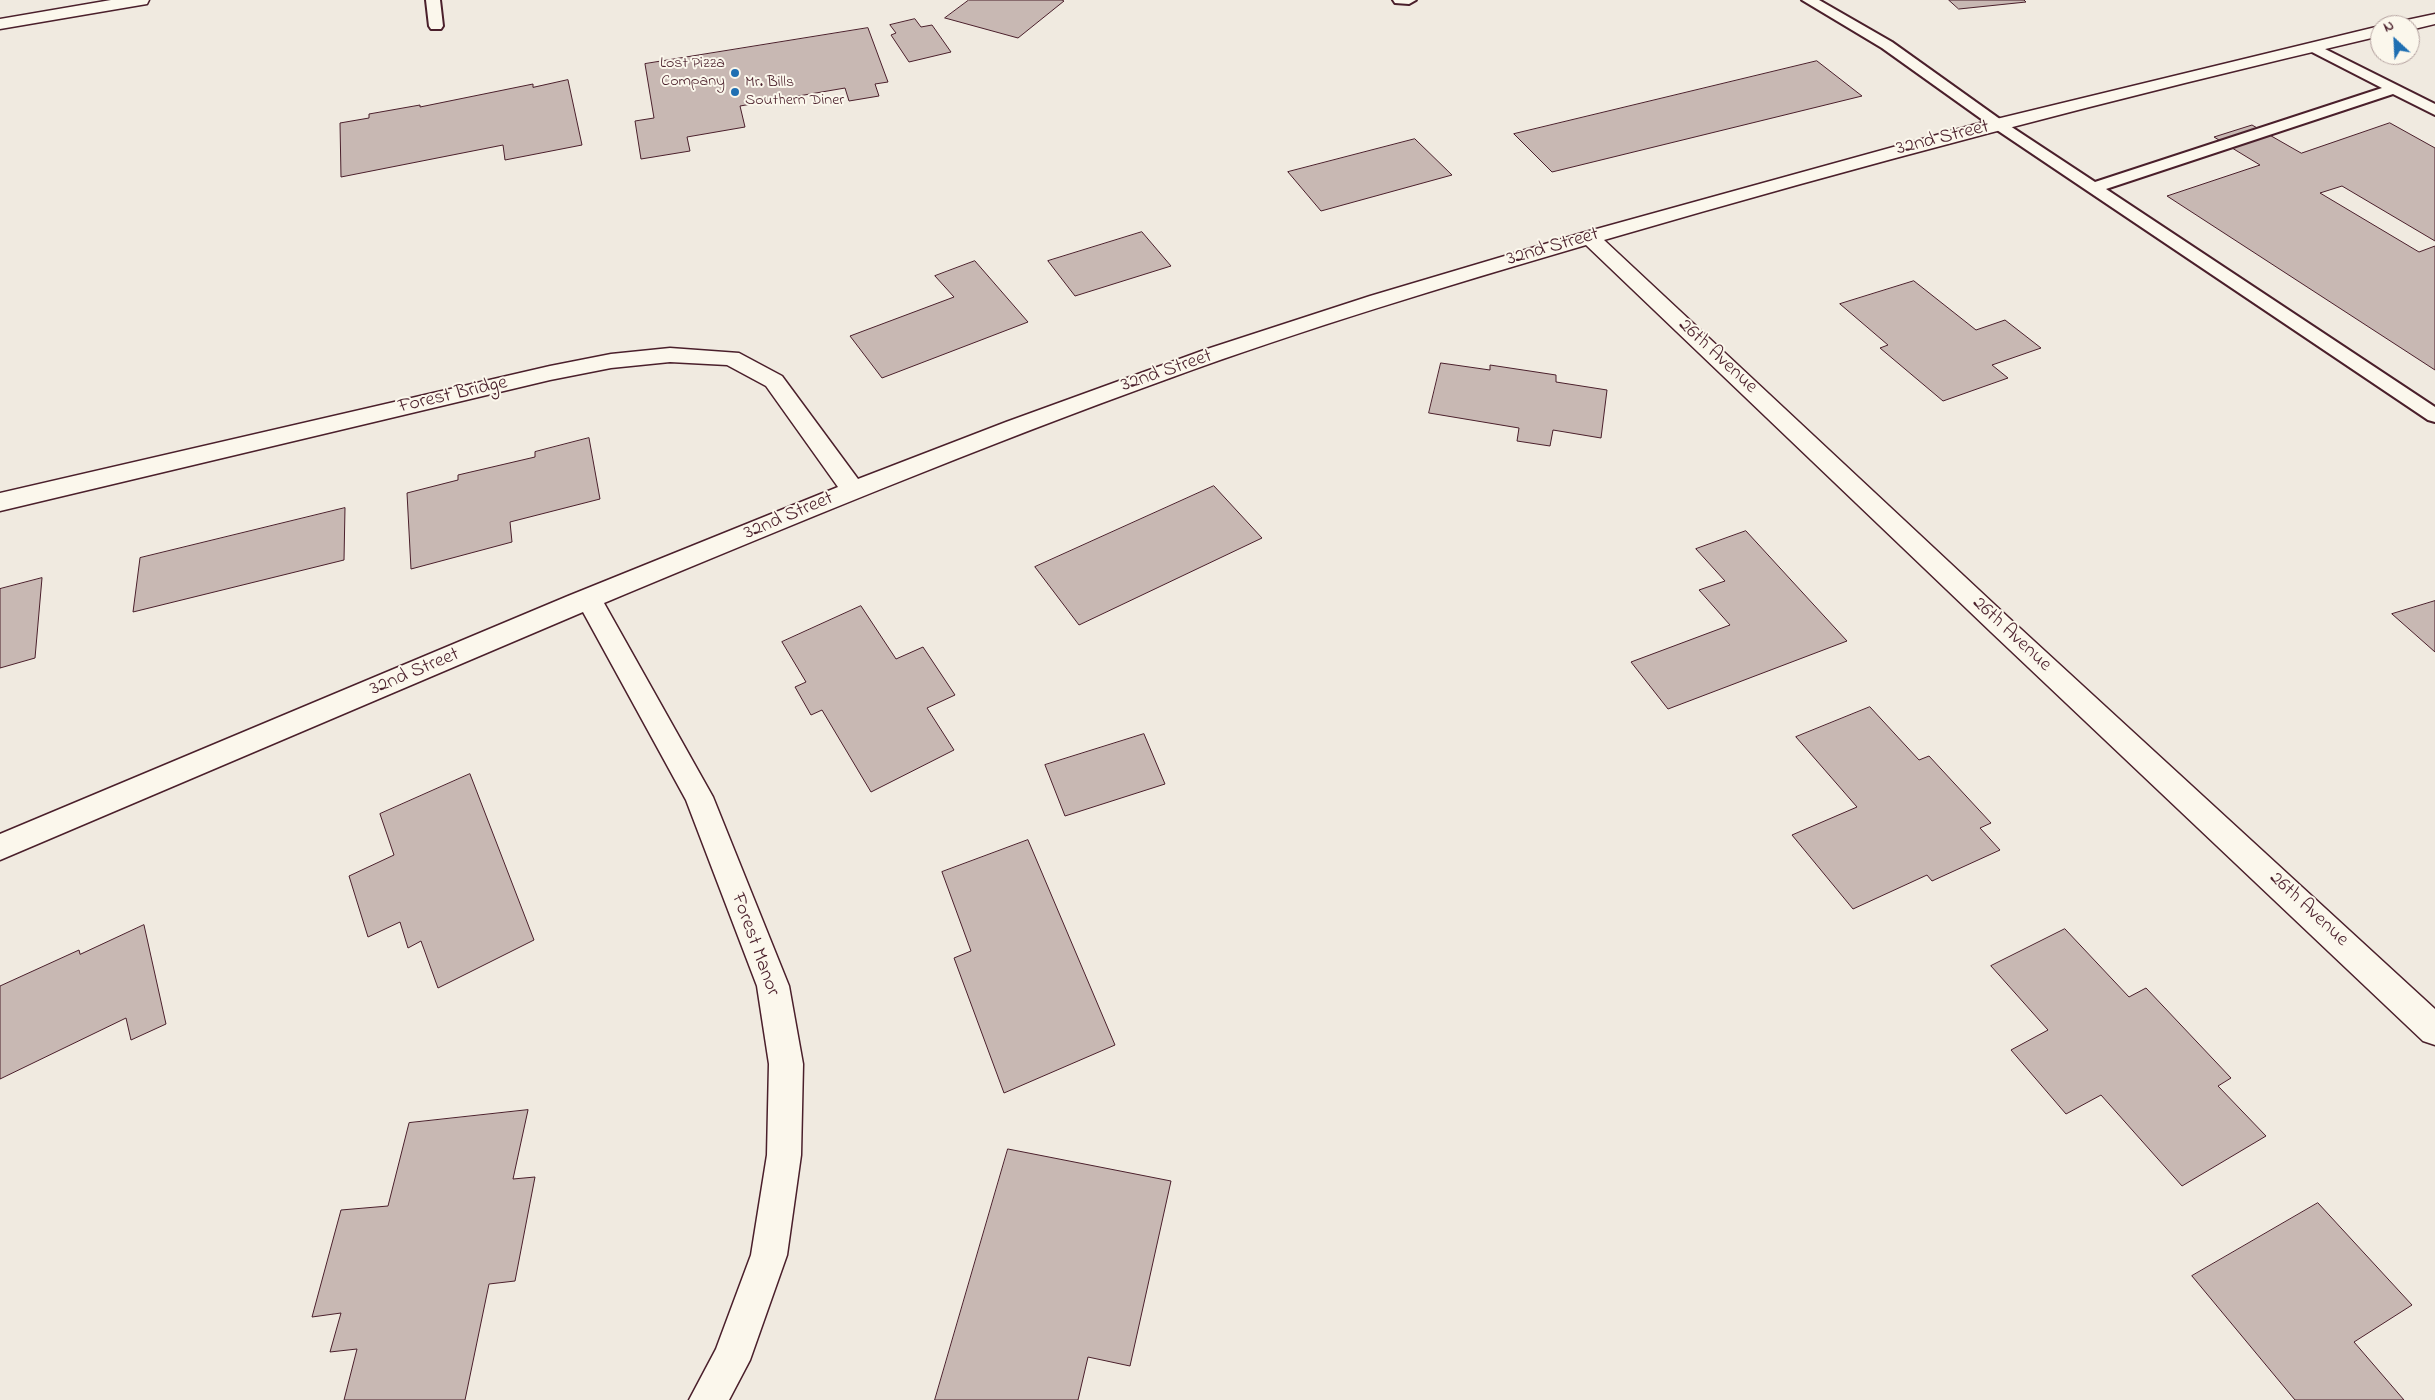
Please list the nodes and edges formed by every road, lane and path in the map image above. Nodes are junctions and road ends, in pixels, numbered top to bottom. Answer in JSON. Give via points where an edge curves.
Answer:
{"nodes":[{"id":1,"x":141,"y":0,"type":"edge"},
{"id":2,"x":433,"y":0,"type":"edge"},
{"id":3,"x":1400,"y":0,"type":"edge"},
{"id":4,"x":1409,"y":0,"type":"edge"},
{"id":5,"x":1810,"y":0,"type":"edge"},
{"id":6,"x":2435,"y":19,"type":"edge"},
{"id":7,"x":2420,"y":22,"type":"edge"},
{"id":8,"x":0,"y":24,"type":"edge"},
{"id":9,"x":436,"y":26,"type":"dead end"},
{"id":10,"x":2370,"y":33,"type":"edge"},
{"id":11,"x":2313,"y":47,"type":"junction"},
{"id":12,"x":2395,"y":89,"type":"junction"},
{"id":13,"x":2435,"y":110,"type":"edge"},
{"id":14,"x":1999,"y":125,"type":"junction"},
{"id":15,"x":2094,"y":188,"type":"junction"},
{"id":16,"x":1589,"y":237,"type":"junction"},
{"id":17,"x":2435,"y":416,"type":"edge"},
{"id":18,"x":853,"y":490,"type":"junction"},
{"id":19,"x":0,"y":502,"type":"edge"},
{"id":20,"x":589,"y":600,"type":"junction"},
{"id":21,"x":0,"y":848,"type":"edge"},
{"id":22,"x":2435,"y":1030,"type":"edge"},
{"id":23,"x":708,"y":1400,"type":"edge"}],
"edges":[{"from":1,"to":8,"type":"main road"},
{"from":2,"to":9,"type":"lane"},
{"from":3,"to":4,"type":"lane"},
{"from":5,"to":14,"type":"lane","via":[[1887,45]]},
{"from":6,"to":7,"type":"main road"},
{"from":10,"to":11,"type":"main road","name":"32nd Street"},
{"from":11,"to":12,"type":"lane"},
{"from":11,"to":14,"type":"main road","name":"32nd Street"},
{"from":12,"to":13,"type":"lane"},
{"from":12,"to":15,"type":"lane"},
{"from":14,"to":15,"type":"lane"},
{"from":14,"to":16,"type":"main road","name":"32nd Street","via":[[1744,191]]},
{"from":15,"to":17,"type":"lane"},
{"from":16,"to":18,"type":"main road","name":"32nd Street","via":[[1416,288],[1167,371]]},
{"from":16,"to":22,"type":"main road","name":"26th Avenue","via":[[2000,626]]},
{"from":18,"to":19,"type":"main road","name":"Forest Bridge","via":[[774,381],[731,358],[670,355],[550,373]]},
{"from":18,"to":20,"type":"main road","name":"32nd Street"},
{"from":20,"to":21,"type":"main road","name":"32nd Street"},
{"from":20,"to":23,"type":"main road","name":"Forest Manor","via":[[698,797],[772,986],[786,1064],[784,1155],[769,1255],[730,1360]]}]}
